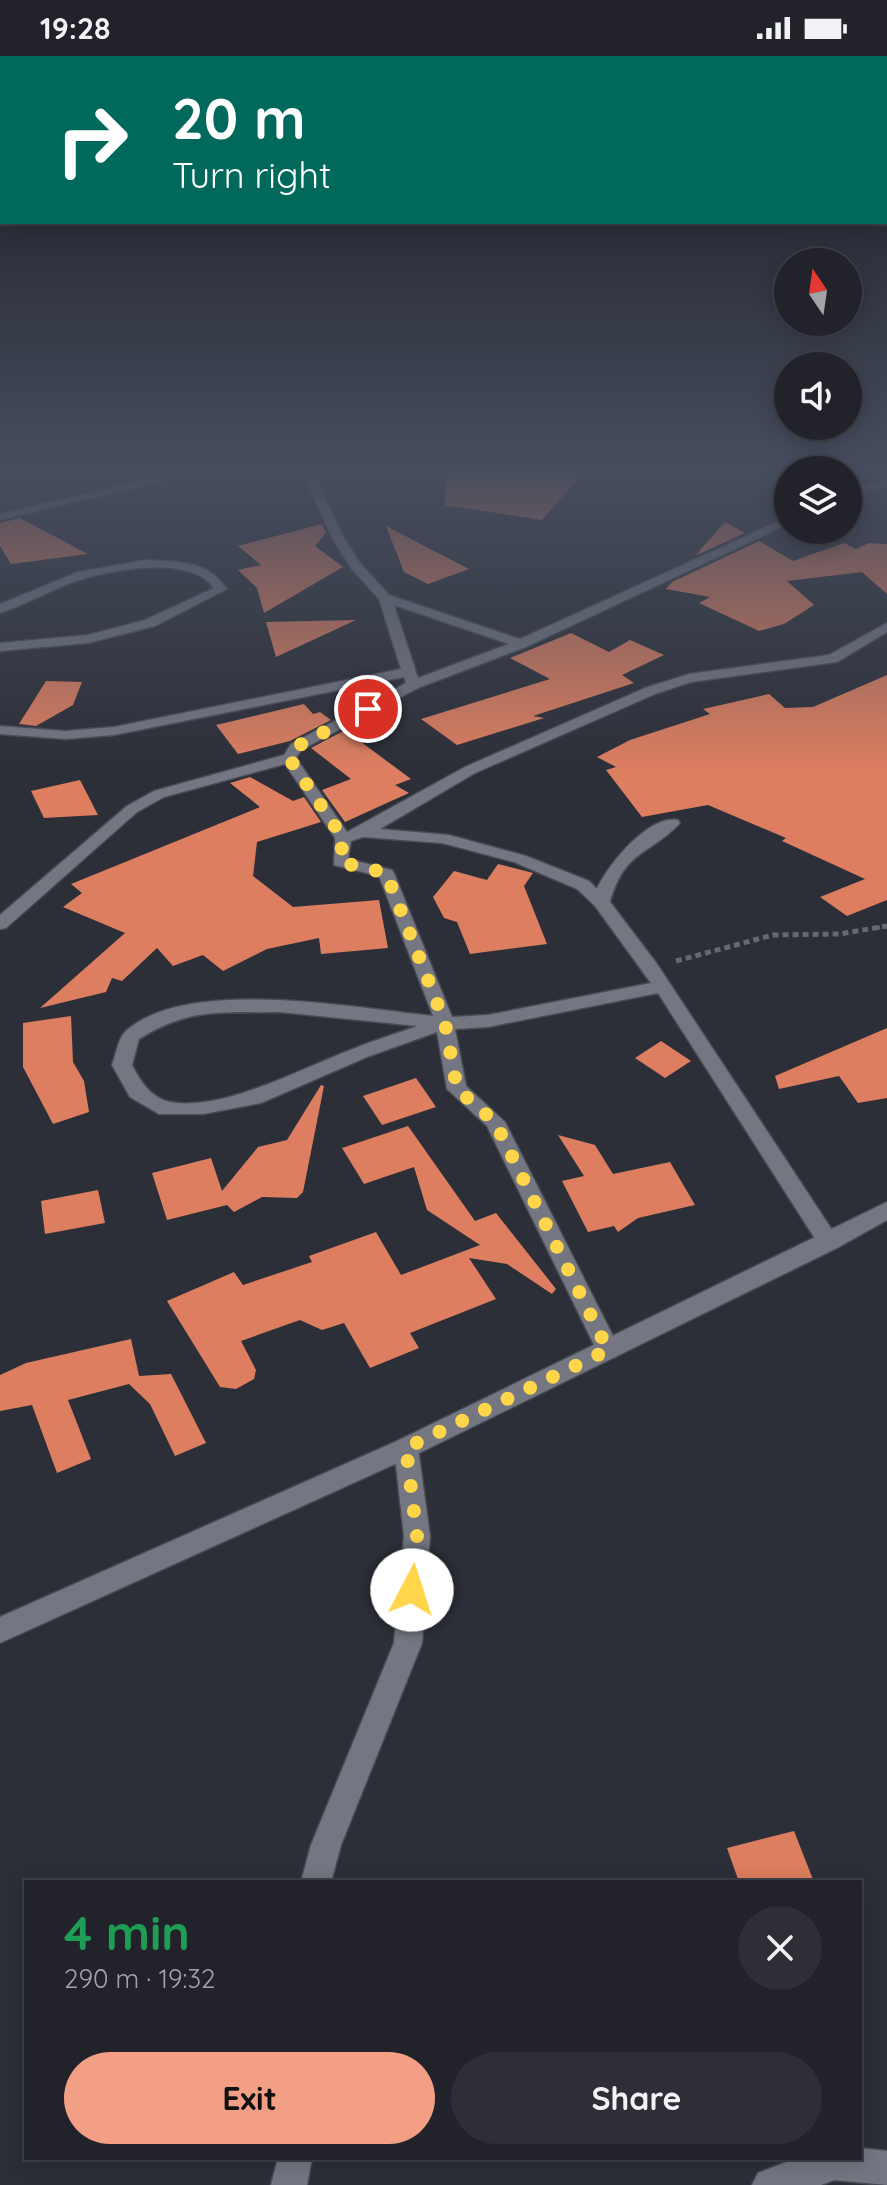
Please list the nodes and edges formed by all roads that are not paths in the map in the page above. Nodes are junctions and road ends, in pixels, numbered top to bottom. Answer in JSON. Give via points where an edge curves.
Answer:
{"nodes":[{"id":1,"x":109,"y":570,"type":"edge"},
{"id":2,"x":199,"y":570,"type":"edge"},
{"id":3,"x":360,"y":570,"type":"edge"},
{"id":4,"x":680,"y":570,"type":"edge"},
{"id":5,"x":385,"y":598,"type":"junction"},
{"id":6,"x":0,"y":609,"type":"edge"},
{"id":7,"x":887,"y":627,"type":"edge"},
{"id":8,"x":521,"y":644,"type":"junction"},
{"id":9,"x":0,"y":647,"type":"edge"},
{"id":10,"x":411,"y":678,"type":"junction"},
{"id":11,"x":0,"y":730,"type":"edge"},
{"id":12,"x":289,"y":758,"type":"junction"},
{"id":13,"x":672,"y":823,"type":"dead end"},
{"id":14,"x":352,"y":835,"type":"junction"},
{"id":15,"x":601,"y":902,"type":"junction"},
{"id":16,"x":0,"y":924,"type":"edge"},
{"id":17,"x":663,"y":986,"type":"junction"},
{"id":18,"x":445,"y":1023,"type":"junction"},
{"id":19,"x":887,"y":1210,"type":"edge"},
{"id":20,"x":829,"y":1242,"type":"junction"},
{"id":21,"x":608,"y":1350,"type":"junction"},
{"id":22,"x":406,"y":1448,"type":"junction"},
{"id":23,"x":0,"y":1630,"type":"edge"},
{"id":24,"x":317,"y":1880,"type":"edge"},
{"id":25,"x":887,"y":2169,"type":"edge"},
{"id":26,"x":770,"y":2185,"type":"edge"}],
"edges":[{"from":1,"to":6,"type":"street","via":[[82,575]]},
{"from":2,"to":9,"type":"street","via":[[210,574],[221,589],[150,623],[88,639]]},
{"from":3,"to":5,"type":"street"},
{"from":4,"to":8,"type":"street"},
{"from":5,"to":8,"type":"street"},
{"from":5,"to":10,"type":"street"},
{"from":7,"to":14,"type":"street","via":[[832,659],[702,676],[650,691],[470,770]]},
{"from":8,"to":10,"type":"street"},
{"from":10,"to":11,"type":"street","via":[[114,731],[65,735]]},
{"from":10,"to":12,"type":"street","via":[[296,747]]},
{"from":12,"to":14,"type":"street"},
{"from":12,"to":16,"type":"street","via":[[159,794],[132,809]]},
{"from":13,"to":15,"type":"street","via":[[621,861],[605,883]]},
{"from":14,"to":15,"type":"street","via":[[443,838],[520,859],[583,885]]},
{"from":14,"to":18,"type":"street","via":[[340,862],[386,873]]},
{"from":15,"to":17,"type":"street"},
{"from":17,"to":18,"type":"street","via":[[488,1021]]},
{"from":17,"to":20,"type":"street"},
{"from":18,"to":18,"type":"street","via":[[280,1006],[203,1007],[161,1017],[131,1036],[122,1065],[137,1092],[166,1109],[203,1107],[254,1098]]},
{"from":18,"to":21,"type":"street","via":[[457,1089],[495,1122]]},
{"from":19,"to":20,"type":"street"},
{"from":20,"to":21,"type":"street"},
{"from":21,"to":22,"type":"street"},
{"from":22,"to":23,"type":"street"},
{"from":22,"to":24,"type":"street","via":[[417,1536],[408,1643]]},
{"from":25,"to":26,"type":"street","via":[[834,2163]]}]}
